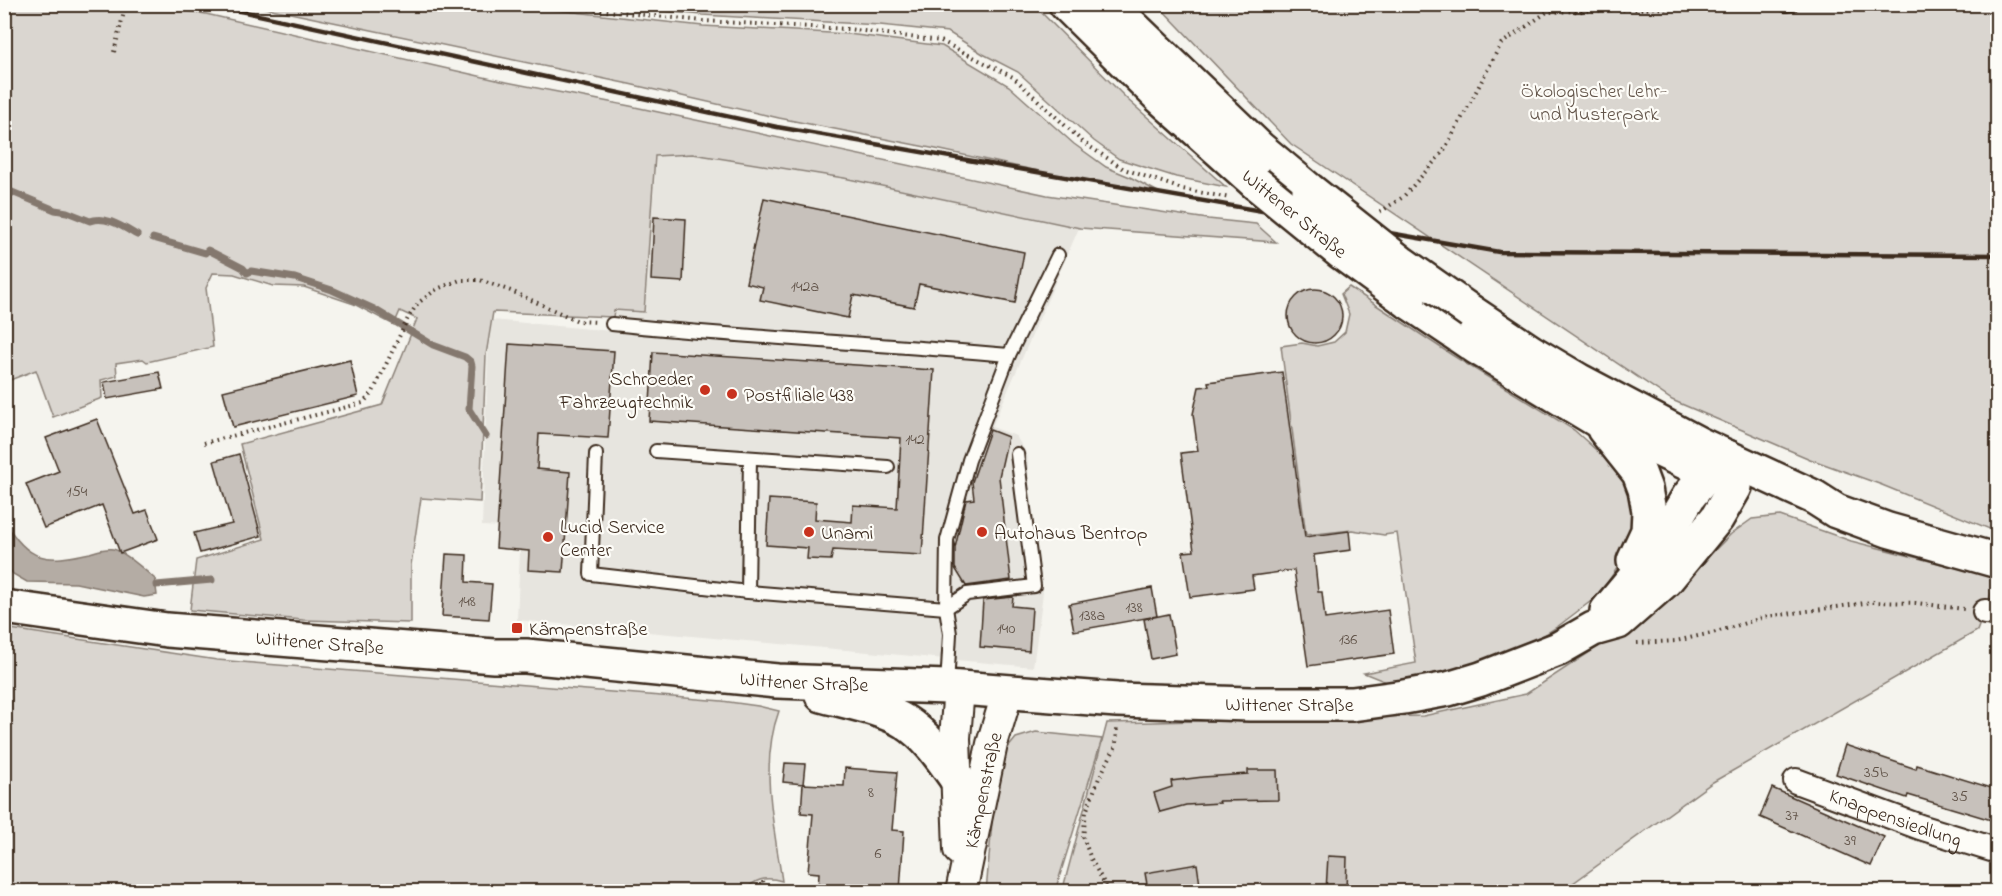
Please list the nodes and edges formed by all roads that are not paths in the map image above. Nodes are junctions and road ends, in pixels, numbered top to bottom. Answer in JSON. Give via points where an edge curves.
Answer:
{"nodes":[{"id":1,"x":1066,"y":4,"type":"edge"},
{"id":2,"x":1109,"y":4,"type":"edge"},
{"id":3,"x":1792,"y":4,"type":"edge"},
{"id":4,"x":1786,"y":5,"type":"edge"},
{"id":5,"x":1058,"y":255,"type":"dead end"},
{"id":6,"x":612,"y":324,"type":"road end"},
{"id":7,"x":1009,"y":355,"type":"junction"},
{"id":8,"x":1597,"y":420,"type":"junction"},
{"id":9,"x":656,"y":451,"type":"dead end"},
{"id":10,"x":596,"y":454,"type":"dead end"},
{"id":11,"x":1017,"y":454,"type":"dead end"},
{"id":12,"x":750,"y":458,"type":"junction"},
{"id":13,"x":888,"y":467,"type":"dead end"},
{"id":14,"x":1724,"y":472,"type":"junction"},
{"id":15,"x":1998,"y":561,"type":"edge"},
{"id":16,"x":748,"y":592,"type":"junction"},
{"id":17,"x":1617,"y":598,"type":"junction"},
{"id":18,"x":4,"y":607,"type":"edge"},
{"id":19,"x":945,"y":608,"type":"junction"},
{"id":20,"x":1593,"y":629,"type":"junction"},
{"id":21,"x":777,"y":681,"type":"junction"},
{"id":22,"x":953,"y":688,"type":"junction"},
{"id":23,"x":1008,"y":691,"type":"junction"},
{"id":24,"x":955,"y":777,"type":"junction"},
{"id":25,"x":1796,"y":781,"type":"dead end"},
{"id":26,"x":1998,"y":851,"type":"edge"},
{"id":27,"x":961,"y":891,"type":"edge"}],
"edges":[{"from":1,"to":8,"type":"main road","name":"Wittener Straße","bridge":true,"via":[[1159,96],[1245,191],[1476,347]]},
{"from":2,"to":14,"type":"main road","name":"Wittener Straße","bridge":true,"via":[[1259,148],[1400,262],[1530,352]]},
{"from":3,"to":4,"type":"lane"},
{"from":5,"to":7,"type":"lane"},
{"from":6,"to":7,"type":"lane"},
{"from":7,"to":19,"type":"lane","via":[[969,459],[947,540]]},
{"from":8,"to":14,"type":"main road","name":"Wittener Straße"},
{"from":8,"to":17,"type":"main road","via":[[1639,473],[1649,511],[1648,531]]},
{"from":9,"to":12,"type":"lane"},
{"from":10,"to":16,"type":"lane","via":[[591,574]]},
{"from":11,"to":19,"type":"lane","via":[[1034,586],[967,594]]},
{"from":12,"to":13,"type":"lane"},
{"from":12,"to":16,"type":"lane"},
{"from":14,"to":15,"type":"main road","name":"Wittener Straße","via":[[1809,512],[1836,511],[1888,531]]},
{"from":14,"to":17,"type":"main road","name":"Wittener Straße","via":[[1689,496],[1653,556]]},
{"from":14,"to":20,"type":"main road","name":"Wittener Straße","via":[[1717,518],[1666,580],[1618,621]]},
{"from":16,"to":19,"type":"lane"},
{"from":17,"to":20,"type":"main road","name":"Wittener Straße"},
{"from":18,"to":21,"type":"main road","name":"Wittener Straße","via":[[167,630],[533,657]]},
{"from":19,"to":22,"type":"lane"},
{"from":20,"to":23,"type":"main road","name":"Wittener Straße","via":[[1558,649],[1481,679],[1448,689],[1352,704],[1128,700]]},
{"from":21,"to":22,"type":"main road","name":"Wittener Straße"},
{"from":21,"to":24,"type":"main road","via":[[904,722],[926,739]]},
{"from":22,"to":23,"type":"main road","name":"Wittener Straße"},
{"from":22,"to":24,"type":"street","name":"Kämpenstraße"},
{"from":23,"to":27,"type":"street","name":"Kämpenstraße","via":[[992,744]]},
{"from":24,"to":27,"type":"street","name":"Kämpenstraße"},
{"from":25,"to":26,"type":"street","name":"Knappensiedlung"}]}
